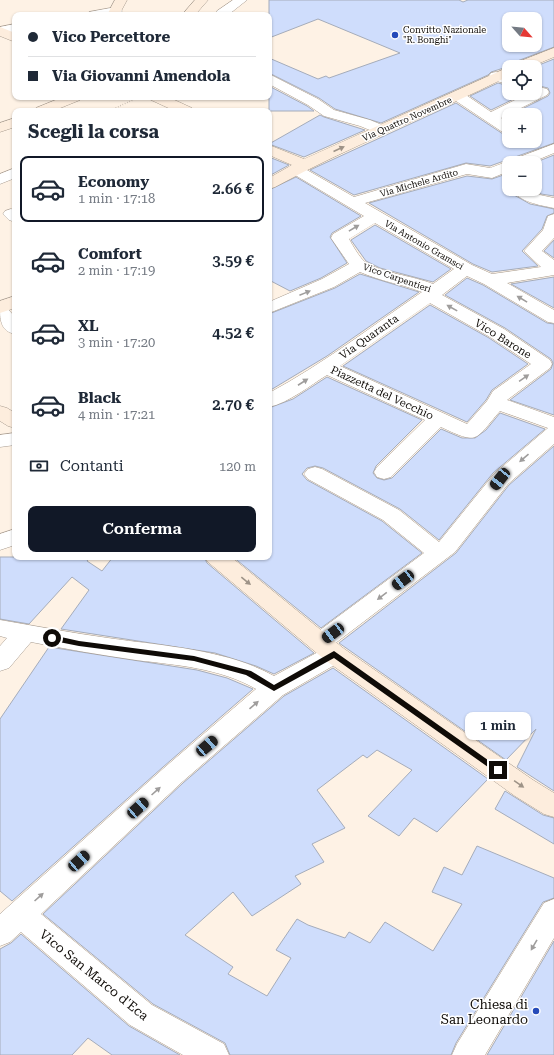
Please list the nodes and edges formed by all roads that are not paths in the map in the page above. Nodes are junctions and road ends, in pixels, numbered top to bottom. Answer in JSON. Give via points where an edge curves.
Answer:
{"nodes":[{"id":1,"x":202,"y":0,"type":"edge"},
{"id":2,"x":241,"y":0,"type":"edge"},
{"id":3,"x":191,"y":12,"type":"edge"},
{"id":4,"x":224,"y":12,"type":"edge"},
{"id":5,"x":12,"y":29,"type":"edge"},
{"id":6,"x":0,"y":31,"type":"edge"},
{"id":7,"x":12,"y":37,"type":"edge"},
{"id":8,"x":552,"y":55,"type":"edge"},
{"id":9,"x":538,"y":60,"type":"edge"},
{"id":10,"x":502,"y":77,"type":"edge"},
{"id":11,"x":272,"y":80,"type":"edge"},
{"id":12,"x":458,"y":96,"type":"junction"},
{"id":13,"x":68,"y":100,"type":"edge"},
{"id":14,"x":163,"y":100,"type":"edge"},
{"id":15,"x":526,"y":100,"type":"edge"},
{"id":16,"x":48,"y":108,"type":"edge"},
{"id":17,"x":180,"y":108,"type":"edge"},
{"id":18,"x":491,"y":117,"type":"junction"},
{"id":19,"x":12,"y":123,"type":"edge"},
{"id":20,"x":502,"y":125,"type":"edge"},
{"id":21,"x":0,"y":128,"type":"edge"},
{"id":22,"x":382,"y":130,"type":"junction"},
{"id":23,"x":542,"y":149,"type":"edge"},
{"id":24,"x":272,"y":151,"type":"edge"},
{"id":25,"x":530,"y":156,"type":"edge"},
{"id":26,"x":300,"y":167,"type":"junction"},
{"id":27,"x":502,"y":169,"type":"edge"},
{"id":28,"x":492,"y":173,"type":"junction"},
{"id":29,"x":12,"y":174,"type":"edge"},
{"id":30,"x":0,"y":179,"type":"edge"},
{"id":31,"x":502,"y":179,"type":"edge"},
{"id":32,"x":272,"y":182,"type":"edge"},
{"id":33,"x":530,"y":196,"type":"edge"},
{"id":34,"x":352,"y":202,"type":"junction"},
{"id":35,"x":554,"y":203,"type":"edge"},
{"id":36,"x":375,"y":216,"type":"junction"},
{"id":37,"x":554,"y":218,"type":"edge"},
{"id":38,"x":359,"y":265,"type":"junction"},
{"id":39,"x":466,"y":269,"type":"junction"},
{"id":40,"x":554,"y":270,"type":"edge"},
{"id":41,"x":490,"y":280,"type":"junction"},
{"id":42,"x":432,"y":293,"type":"junction"},
{"id":43,"x":5,"y":303,"type":"edge"},
{"id":44,"x":272,"y":305,"type":"edge"},
{"id":45,"x":554,"y":318,"type":"edge"},
{"id":46,"x":12,"y":321,"type":"edge"},
{"id":47,"x":326,"y":367,"type":"junction"},
{"id":48,"x":272,"y":399,"type":"edge"},
{"id":49,"x":496,"y":403,"type":"junction"},
{"id":50,"x":0,"y":412,"type":"edge"},
{"id":51,"x":438,"y":419,"type":"junction"},
{"id":52,"x":12,"y":420,"type":"edge"},
{"id":53,"x":554,"y":424,"type":"edge"},
{"id":54,"x":554,"y":432,"type":"edge"},
{"id":55,"x":12,"y":439,"type":"edge"},
{"id":56,"x":0,"y":441,"type":"edge"},
{"id":57,"x":384,"y":472,"type":"dead end"},
{"id":58,"x":315,"y":474,"type":"dead end"},
{"id":59,"x":12,"y":537,"type":"edge"},
{"id":60,"x":0,"y":543,"type":"edge"},
{"id":61,"x":439,"y":554,"type":"junction"},
{"id":62,"x":220,"y":560,"type":"edge"},
{"id":63,"x":0,"y":628,"type":"edge"},
{"id":64,"x":25,"y":633,"type":"junction"},
{"id":65,"x":328,"y":648,"type":"junction"},
{"id":66,"x":0,"y":662,"type":"edge"},
{"id":67,"x":274,"y":688,"type":"junction"},
{"id":68,"x":554,"y":806,"type":"edge"},
{"id":69,"x":554,"y":912,"type":"edge"},
{"id":70,"x":8,"y":920,"type":"edge"},
{"id":71,"x":213,"y":1055,"type":"edge"},
{"id":72,"x":468,"y":1055,"type":"edge"}],
"edges":[{"from":1,"to":3,"type":"street"},
{"from":2,"to":4,"type":"street"},
{"from":5,"to":6,"type":"street"},
{"from":6,"to":7,"type":"street"},
{"from":8,"to":9,"type":"street"},
{"from":10,"to":12,"type":"street","name":"Via Quattro Novembre"},
{"from":11,"to":22,"type":"street","via":[[329,113]]},
{"from":12,"to":18,"type":"street"},
{"from":12,"to":22,"type":"street","name":"Via Quattro Novembre"},
{"from":13,"to":16,"type":"street"},
{"from":14,"to":17,"type":"street"},
{"from":15,"to":18,"type":"street"},
{"from":18,"to":20,"type":"street"},
{"from":19,"to":21,"type":"street"},
{"from":26,"to":22,"type":"street","name":"Via Quattro Novembre","one_way":true},
{"from":23,"to":25,"type":"street"},
{"from":24,"to":26,"type":"street"},
{"from":26,"to":32,"type":"street","name":"Via Quattro Novembre"},
{"from":26,"to":34,"type":"street","name":"Via Antonio Gramsci"},
{"from":27,"to":28,"type":"street"},
{"from":28,"to":31,"type":"street"},
{"from":28,"to":34,"type":"street","name":"Via Michele Ardito","via":[[466,169]]},
{"from":29,"to":30,"type":"street"},
{"from":33,"to":35,"type":"street"},
{"from":34,"to":36,"type":"street","name":"Via Antonio Gramsci"},
{"from":38,"to":36,"type":"street","one_way":true,"via":[[339,238]]},
{"from":36,"to":39,"type":"street","name":"Via Antonio Gramsci"},
{"from":37,"to":40,"type":"street","via":[[551,231],[532,251]]},
{"from":38,"to":42,"type":"street","name":"Vico Carpentieri","via":[[377,273],[413,282]]},
{"from":44,"to":38,"type":"street","one_way":true,"via":[[328,283]]},
{"from":39,"to":41,"type":"street","name":"Via Antonio Gramsci"},
{"from":39,"to":42,"type":"street","name":"Via Quaranta"},
{"from":40,"to":41,"type":"street"},
{"from":45,"to":41,"type":"street","name":"Via Antonio Gramsci","one_way":true},
{"from":42,"to":47,"type":"street","name":"Via Quaranta"},
{"from":49,"to":42,"type":"street","name":"Vico Barone","one_way":true,"via":[[500,395],[543,364]]},
{"from":43,"to":46,"type":"street"},
{"from":48,"to":47,"type":"street","name":"Via Quaranta","one_way":true},
{"from":47,"to":51,"type":"street","name":"Piazzetta del Vecchio"},
{"from":49,"to":51,"type":"street","name":"Piazzetta del Vecchio","via":[[470,434]]},
{"from":49,"to":53,"type":"street"},
{"from":50,"to":52,"type":"street"},
{"from":51,"to":57,"type":"street","name":"Piazzetta del Vecchio"},
{"from":54,"to":61,"type":"street","one_way":true,"via":[[500,479]]},
{"from":55,"to":56,"type":"street"},
{"from":58,"to":61,"type":"street","via":[[391,515]]},
{"from":59,"to":60,"type":"street"},
{"from":61,"to":65,"type":"street","one_way":true},
{"from":62,"to":65,"type":"street","one_way":true},
{"from":63,"to":64,"type":"street"},
{"from":64,"to":66,"type":"street"},
{"from":64,"to":67,"type":"street","via":[[194,659],[248,673]]},
{"from":65,"to":67,"type":"street"},
{"from":65,"to":68,"type":"street","one_way":true,"via":[[524,788]]},
{"from":70,"to":67,"type":"street","one_way":true},
{"from":69,"to":72,"type":"street","one_way":true},
{"from":70,"to":71,"type":"street","name":"Vico San Marco d'Eca","via":[[141,1016]]}]}
